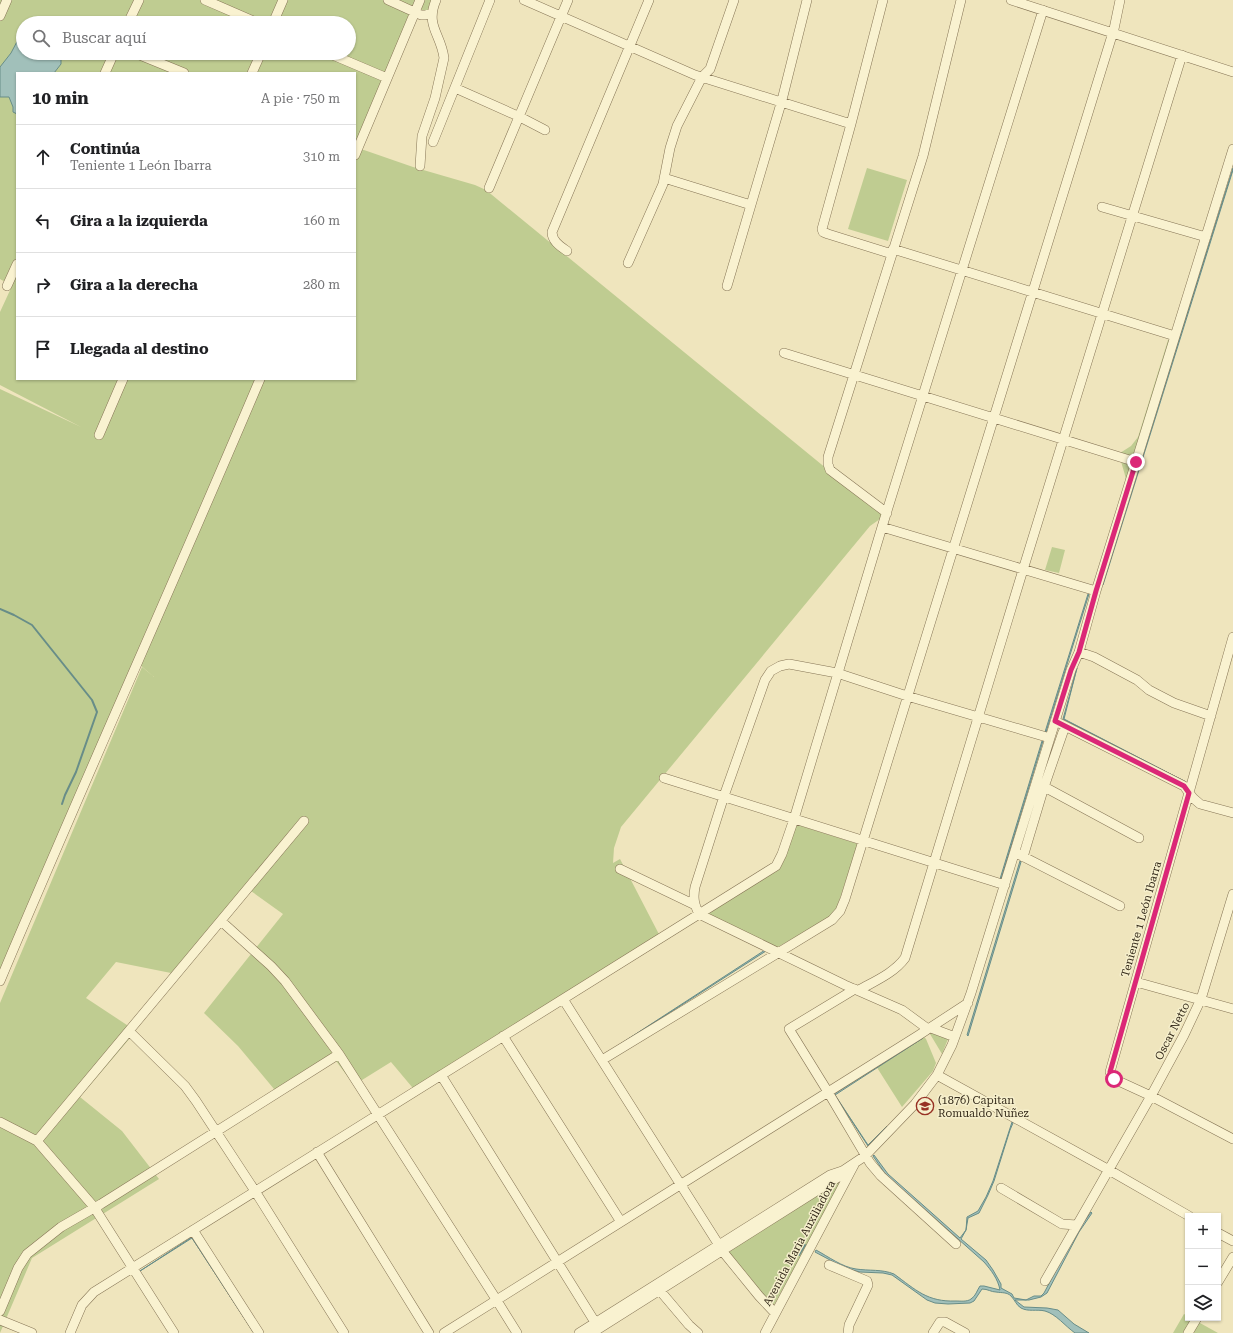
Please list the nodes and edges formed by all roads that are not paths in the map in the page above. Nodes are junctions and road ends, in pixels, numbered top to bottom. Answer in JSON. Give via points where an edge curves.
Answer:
{"nodes":[{"id":1,"x":7,"y":0,"type":"edge"},
{"id":2,"x":139,"y":0,"type":"edge"},
{"id":3,"x":205,"y":0,"type":"edge"},
{"id":4,"x":283,"y":0,"type":"edge"},
{"id":5,"x":388,"y":0,"type":"edge"},
{"id":6,"x":420,"y":0,"type":"edge"},
{"id":7,"x":436,"y":0,"type":"edge"},
{"id":8,"x":490,"y":0,"type":"edge"},
{"id":9,"x":524,"y":0,"type":"edge"},
{"id":10,"x":568,"y":0,"type":"edge"},
{"id":11,"x":649,"y":0,"type":"edge"},
{"id":12,"x":734,"y":0,"type":"edge"},
{"id":13,"x":807,"y":0,"type":"edge"},
{"id":14,"x":883,"y":0,"type":"edge"},
{"id":15,"x":961,"y":0,"type":"edge"},
{"id":16,"x":1010,"y":0,"type":"edge"},
{"id":17,"x":1120,"y":0,"type":"edge"},
{"id":18,"x":1043,"y":10,"type":"junction"},
{"id":19,"x":416,"y":11,"type":"junction"},
{"id":20,"x":432,"y":13,"type":"junction"},
{"id":21,"x":0,"y":16,"type":"edge"},
{"id":22,"x":131,"y":16,"type":"edge"},
{"id":23,"x":242,"y":16,"type":"edge"},
{"id":24,"x":276,"y":16,"type":"edge"},
{"id":25,"x":561,"y":16,"type":"junction"},
{"id":26,"x":1112,"y":33,"type":"junction"},
{"id":27,"x":630,"y":46,"type":"junction"},
{"id":28,"x":1182,"y":55,"type":"junction"},
{"id":29,"x":111,"y":60,"type":"edge"},
{"id":30,"x":152,"y":60,"type":"edge"},
{"id":31,"x":258,"y":60,"type":"edge"},
{"id":32,"x":345,"y":60,"type":"edge"},
{"id":33,"x":105,"y":72,"type":"edge"},
{"id":34,"x":182,"y":72,"type":"edge"},
{"id":35,"x":252,"y":72,"type":"edge"},
{"id":36,"x":1233,"y":72,"type":"edge"},
{"id":37,"x":702,"y":77,"type":"junction"},
{"id":38,"x":387,"y":78,"type":"junction"},
{"id":39,"x":455,"y":88,"type":"junction"},
{"id":40,"x":781,"y":102,"type":"junction"},
{"id":41,"x":520,"y":117,"type":"junction"},
{"id":42,"x":851,"y":124,"type":"junction"},
{"id":43,"x":545,"y":130,"type":"dead end"},
{"id":44,"x":433,"y":142,"type":"dead end"},
{"id":45,"x":357,"y":144,"type":"edge"},
{"id":46,"x":1233,"y":149,"type":"edge"},
{"id":47,"x":420,"y":166,"type":"dead end"},
{"id":48,"x":664,"y":178,"type":"junction"},
{"id":49,"x":489,"y":188,"type":"dead end"},
{"id":50,"x":751,"y":205,"type":"junction"},
{"id":51,"x":1102,"y":207,"type":"dead end"},
{"id":52,"x":1133,"y":215,"type":"junction"},
{"id":53,"x":1206,"y":237,"type":"junction"},
{"id":54,"x":567,"y":251,"type":"dead end"},
{"id":55,"x":892,"y":252,"type":"junction"},
{"id":56,"x":628,"y":263,"type":"dead end"},
{"id":57,"x":16,"y":266,"type":"edge"},
{"id":58,"x":962,"y":271,"type":"junction"},
{"id":59,"x":7,"y":286,"type":"dead end"},
{"id":60,"x":727,"y":286,"type":"dead end"},
{"id":61,"x":1032,"y":292,"type":"junction"},
{"id":62,"x":1102,"y":314,"type":"junction"},
{"id":63,"x":1175,"y":336,"type":"junction"},
{"id":64,"x":784,"y":353,"type":"dead end"},
{"id":65,"x":854,"y":374,"type":"junction"},
{"id":66,"x":123,"y":380,"type":"edge"},
{"id":67,"x":260,"y":380,"type":"edge"},
{"id":68,"x":923,"y":395,"type":"junction"},
{"id":69,"x":993,"y":417,"type":"junction"},
{"id":70,"x":99,"y":435,"type":"dead end"},
{"id":71,"x":1064,"y":439,"type":"junction"},
{"id":72,"x":1136,"y":462,"type":"junction"},
{"id":73,"x":887,"y":513,"type":"junction"},
{"id":74,"x":882,"y":527,"type":"junction"},
{"id":75,"x":953,"y":548,"type":"junction"},
{"id":76,"x":1023,"y":569,"type":"junction"},
{"id":77,"x":1096,"y":591,"type":"junction"},
{"id":78,"x":1233,"y":637,"type":"edge"},
{"id":79,"x":1079,"y":652,"type":"junction"},
{"id":80,"x":837,"y":674,"type":"junction"},
{"id":81,"x":907,"y":696,"type":"junction"},
{"id":82,"x":1211,"y":716,"type":"junction"},
{"id":83,"x":979,"y":718,"type":"junction"},
{"id":84,"x":1055,"y":721,"type":"junction"},
{"id":85,"x":1064,"y":729,"type":"junction"},
{"id":86,"x":1050,"y":738,"type":"junction"},
{"id":87,"x":664,"y":778,"type":"dead end"},
{"id":88,"x":1040,"y":785,"type":"junction"},
{"id":89,"x":1189,"y":793,"type":"junction"},
{"id":90,"x":724,"y":796,"type":"junction"},
{"id":91,"x":1233,"y":813,"type":"edge"},
{"id":92,"x":794,"y":818,"type":"junction"},
{"id":93,"x":304,"y":821,"type":"dead end"},
{"id":94,"x":1139,"y":838,"type":"dead end"},
{"id":95,"x":863,"y":840,"type":"junction"},
{"id":96,"x":1019,"y":855,"type":"junction"},
{"id":97,"x":934,"y":863,"type":"junction"},
{"id":98,"x":620,"y":869,"type":"dead end"},
{"id":99,"x":1005,"y":885,"type":"junction"},
{"id":100,"x":1233,"y":894,"type":"edge"},
{"id":101,"x":695,"y":905,"type":"junction"},
{"id":102,"x":1120,"y":906,"type":"dead end"},
{"id":103,"x":699,"y":914,"type":"junction"},
{"id":104,"x":221,"y":921,"type":"junction"},
{"id":105,"x":779,"y":952,"type":"junction"},
{"id":106,"x":0,"y":981,"type":"edge"},
{"id":107,"x":1136,"y":982,"type":"junction"},
{"id":108,"x":857,"y":989,"type":"junction"},
{"id":109,"x":563,"y":999,"type":"junction"},
{"id":110,"x":1201,"y":999,"type":"junction"},
{"id":111,"x":968,"y":1003,"type":"junction"},
{"id":112,"x":1233,"y":1009,"type":"edge"},
{"id":113,"x":929,"y":1028,"type":"junction"},
{"id":114,"x":129,"y":1031,"type":"junction"},
{"id":115,"x":503,"y":1036,"type":"junction"},
{"id":116,"x":955,"y":1037,"type":"junction"},
{"id":117,"x":339,"y":1054,"type":"junction"},
{"id":118,"x":602,"y":1060,"type":"junction"},
{"id":119,"x":441,"y":1075,"type":"junction"},
{"id":120,"x":937,"y":1075,"type":"junction"},
{"id":121,"x":828,"y":1092,"type":"junction"},
{"id":122,"x":1152,"y":1096,"type":"junction"},
{"id":123,"x":378,"y":1114,"type":"junction"},
{"id":124,"x":0,"y":1122,"type":"edge"},
{"id":125,"x":216,"y":1131,"type":"junction"},
{"id":126,"x":1233,"y":1139,"type":"edge"},
{"id":127,"x":37,"y":1141,"type":"junction"},
{"id":128,"x":317,"y":1152,"type":"junction"},
{"id":129,"x":865,"y":1156,"type":"junction"},
{"id":130,"x":855,"y":1164,"type":"junction"},
{"id":131,"x":1109,"y":1170,"type":"junction"},
{"id":132,"x":681,"y":1185,"type":"junction"},
{"id":133,"x":1001,"y":1188,"type":"dead end"},
{"id":134,"x":255,"y":1191,"type":"junction"},
{"id":135,"x":94,"y":1208,"type":"junction"},
{"id":136,"x":1185,"y":1214,"type":"edge"},
{"id":137,"x":621,"y":1222,"type":"junction"},
{"id":138,"x":1077,"y":1225,"type":"junction"},
{"id":139,"x":193,"y":1230,"type":"junction"},
{"id":140,"x":1221,"y":1235,"type":"edge"},
{"id":141,"x":1233,"y":1241,"type":"edge"},
{"id":142,"x":956,"y":1244,"type":"dead end"},
{"id":143,"x":721,"y":1248,"type":"junction"},
{"id":144,"x":1233,"y":1257,"type":"edge"},
{"id":145,"x":558,"y":1262,"type":"junction"},
{"id":146,"x":829,"y":1265,"type":"dead end"},
{"id":147,"x":133,"y":1268,"type":"junction"},
{"id":148,"x":1221,"y":1277,"type":"edge"},
{"id":149,"x":1044,"y":1281,"type":"dead end"},
{"id":150,"x":657,"y":1288,"type":"junction"},
{"id":151,"x":497,"y":1300,"type":"junction"},
{"id":152,"x":0,"y":1311,"type":"edge"},
{"id":153,"x":775,"y":1313,"type":"junction"},
{"id":154,"x":0,"y":1320,"type":"edge"},
{"id":155,"x":1195,"y":1321,"type":"edge"},
{"id":156,"x":597,"y":1329,"type":"edge"},
{"id":157,"x":32,"y":1333,"type":"edge"},
{"id":158,"x":70,"y":1333,"type":"edge"},
{"id":159,"x":174,"y":1333,"type":"edge"},
{"id":160,"x":258,"y":1333,"type":"edge"},
{"id":161,"x":344,"y":1333,"type":"edge"},
{"id":162,"x":429,"y":1333,"type":"edge"},
{"id":163,"x":444,"y":1333,"type":"edge"},
{"id":164,"x":517,"y":1333,"type":"edge"},
{"id":165,"x":580,"y":1333,"type":"edge"},
{"id":166,"x":698,"y":1333,"type":"edge"},
{"id":167,"x":764,"y":1333,"type":"edge"},
{"id":168,"x":848,"y":1333,"type":"edge"},
{"id":169,"x":933,"y":1333,"type":"edge"},
{"id":170,"x":965,"y":1333,"type":"edge"},
{"id":171,"x":1188,"y":1333,"type":"edge"}],
"edges":[{"from":1,"to":21,"type":"street"},
{"from":2,"to":22,"type":"street"},
{"from":3,"to":23,"type":"street"},
{"from":4,"to":24,"type":"street"},
{"from":5,"to":19,"type":"street"},
{"from":6,"to":19,"type":"street"},
{"from":7,"to":20,"type":"street"},
{"from":8,"to":39,"type":"street"},
{"from":9,"to":25,"type":"street"},
{"from":10,"to":25,"type":"street"},
{"from":11,"to":27,"type":"street"},
{"from":12,"to":37,"type":"street","via":[[710,69]]},
{"from":13,"to":40,"type":"street"},
{"from":14,"to":42,"type":"street"},
{"from":15,"to":55,"type":"street","via":[[923,156]]},
{"from":16,"to":18,"type":"street"},
{"from":17,"to":26,"type":"street"},
{"from":18,"to":26,"type":"street"},
{"from":18,"to":58,"type":"street"},
{"from":19,"to":20,"type":"street","via":[[421,15]]},
{"from":19,"to":38,"type":"street"},
{"from":20,"to":47,"type":"street","via":[[432,21],[444,58],[435,98],[422,136]]},
{"from":25,"to":27,"type":"street"},
{"from":25,"to":41,"type":"street"},
{"from":26,"to":28,"type":"street"},
{"from":26,"to":61,"type":"street"},
{"from":27,"to":37,"type":"street"},
{"from":27,"to":54,"type":"street","via":[[552,232],[558,245]]},
{"from":28,"to":36,"type":"street"},
{"from":28,"to":52,"type":"street"},
{"from":29,"to":33,"type":"street"},
{"from":30,"to":34,"type":"street"},
{"from":31,"to":35,"type":"street"},
{"from":32,"to":38,"type":"street"},
{"from":37,"to":40,"type":"street"},
{"from":37,"to":48,"type":"street","via":[[677,126]]},
{"from":38,"to":45,"type":"street"},
{"from":39,"to":41,"type":"street"},
{"from":39,"to":44,"type":"street"},
{"from":40,"to":42,"type":"street"},
{"from":40,"to":50,"type":"street"},
{"from":41,"to":43,"type":"street"},
{"from":41,"to":49,"type":"street"},
{"from":42,"to":55,"type":"street","via":[[822,229],[828,234]]},
{"from":46,"to":53,"type":"street"},
{"from":48,"to":50,"type":"street"},
{"from":48,"to":56,"type":"street"},
{"from":50,"to":60,"type":"street"},
{"from":51,"to":52,"type":"street"},
{"from":52,"to":53,"type":"street"},
{"from":52,"to":62,"type":"street"},
{"from":53,"to":63,"type":"street"},
{"from":55,"to":58,"type":"street"},
{"from":55,"to":65,"type":"street"},
{"from":57,"to":59,"type":"street"},
{"from":58,"to":61,"type":"street"},
{"from":58,"to":68,"type":"street"},
{"from":61,"to":62,"type":"street"},
{"from":61,"to":69,"type":"street"},
{"from":62,"to":63,"type":"street"},
{"from":62,"to":71,"type":"street"},
{"from":63,"to":72,"type":"street"},
{"from":64,"to":65,"type":"street"},
{"from":65,"to":68,"type":"street"},
{"from":65,"to":73,"type":"street","via":[[828,464],[830,470]]},
{"from":66,"to":70,"type":"street"},
{"from":67,"to":106,"type":"street"},
{"from":68,"to":69,"type":"street"},
{"from":68,"to":73,"type":"street"},
{"from":69,"to":71,"type":"street"},
{"from":69,"to":75,"type":"street"},
{"from":71,"to":72,"type":"street"},
{"from":71,"to":76,"type":"street"},
{"from":72,"to":77,"type":"street"},
{"from":73,"to":74,"type":"street"},
{"from":74,"to":75,"type":"street"},
{"from":74,"to":80,"type":"street"},
{"from":75,"to":76,"type":"street"},
{"from":75,"to":81,"type":"street"},
{"from":76,"to":77,"type":"street"},
{"from":76,"to":83,"type":"street"},
{"from":77,"to":79,"type":"street"},
{"from":78,"to":82,"type":"street","name":"Teniente 1 León Ibarra"},
{"from":79,"to":82,"type":"street","via":[[1094,657],[1174,703]]},
{"from":79,"to":84,"type":"street"},
{"from":80,"to":81,"type":"street"},
{"from":80,"to":90,"type":"street","via":[[789,664],[771,671],[765,680]]},
{"from":80,"to":92,"type":"street"},
{"from":81,"to":83,"type":"street"},
{"from":81,"to":95,"type":"street"},
{"from":82,"to":89,"type":"street","name":"Teniente 1 León Ibarra"},
{"from":83,"to":86,"type":"street"},
{"from":83,"to":97,"type":"street"},
{"from":84,"to":85,"type":"street"},
{"from":84,"to":86,"type":"street"},
{"from":85,"to":88,"type":"street"},
{"from":85,"to":89,"type":"street","via":[[1184,786]]},
{"from":86,"to":88,"type":"street"},
{"from":87,"to":90,"type":"street"},
{"from":88,"to":94,"type":"street"},
{"from":88,"to":96,"type":"street"},
{"from":89,"to":91,"type":"street","via":[[1200,804]]},
{"from":89,"to":107,"type":"street","name":"Teniente 1 León Ibarra"},
{"from":90,"to":92,"type":"street"},
{"from":90,"to":101,"type":"street","via":[[695,887]]},
{"from":92,"to":95,"type":"street"},
{"from":92,"to":103,"type":"street","via":[[776,866]]},
{"from":93,"to":104,"type":"street"},
{"from":95,"to":97,"type":"street"},
{"from":95,"to":105,"type":"street","via":[[840,910],[832,920]]},
{"from":96,"to":99,"type":"street"},
{"from":96,"to":102,"type":"street"},
{"from":97,"to":99,"type":"street"},
{"from":97,"to":108,"type":"street","via":[[905,958],[894,969]]},
{"from":98,"to":101,"type":"street"},
{"from":99,"to":111,"type":"street"},
{"from":100,"to":110,"type":"street","name":"Oscar Netto"},
{"from":101,"to":103,"type":"street"},
{"from":103,"to":105,"type":"street"},
{"from":103,"to":109,"type":"street"},
{"from":104,"to":114,"type":"street"},
{"from":104,"to":117,"type":"street","via":[[285,981]]},
{"from":105,"to":108,"type":"street"},
{"from":105,"to":118,"type":"street"},
{"from":107,"to":110,"type":"street"},
{"from":107,"to":122,"type":"street","name":"Teniente 1 León Ibarra","via":[[1110,1075]]},
{"from":108,"to":113,"type":"street","via":[[902,1010]]},
{"from":108,"to":121,"type":"street","via":[[789,1029]]},
{"from":109,"to":115,"type":"street"},
{"from":109,"to":118,"type":"street"},
{"from":110,"to":112,"type":"street"},
{"from":110,"to":122,"type":"street","name":"Oscar Netto"},
{"from":111,"to":113,"type":"street"},
{"from":111,"to":116,"type":"street"},
{"from":113,"to":116,"type":"street"},
{"from":113,"to":121,"type":"street"},
{"from":114,"to":125,"type":"street","via":[[185,1086]]},
{"from":114,"to":127,"type":"street"},
{"from":115,"to":119,"type":"street"},
{"from":115,"to":137,"type":"street"},
{"from":116,"to":120,"type":"street"},
{"from":117,"to":123,"type":"street"},
{"from":117,"to":125,"type":"street"},
{"from":118,"to":132,"type":"street"},
{"from":119,"to":123,"type":"street"},
{"from":119,"to":145,"type":"street"},
{"from":120,"to":129,"type":"street","via":[[915,1104]]},
{"from":120,"to":131,"type":"street"},
{"from":121,"to":129,"type":"street"},
{"from":121,"to":132,"type":"street"},
{"from":122,"to":126,"type":"street","name":"Teniente 1 León Ibarra"},
{"from":122,"to":131,"type":"street","name":"Oscar Netto"},
{"from":123,"to":128,"type":"street"},
{"from":123,"to":151,"type":"street"},
{"from":124,"to":127,"type":"street"},
{"from":125,"to":134,"type":"street"},
{"from":125,"to":135,"type":"street"},
{"from":127,"to":135,"type":"street"},
{"from":128,"to":134,"type":"street"},
{"from":128,"to":162,"type":"street"},
{"from":129,"to":130,"type":"street"},
{"from":129,"to":142,"type":"street","via":[[881,1176]]},
{"from":130,"to":143,"type":"street","via":[[833,1181]]},
{"from":130,"to":153,"type":"street","name":"Avenida Maria Auxiliadora"},
{"from":131,"to":136,"type":"street"},
{"from":131,"to":138,"type":"street","name":"Oscar Netto"},
{"from":132,"to":137,"type":"street"},
{"from":132,"to":143,"type":"street"},
{"from":133,"to":138,"type":"street","via":[[1062,1224]]},
{"from":134,"to":139,"type":"street"},
{"from":134,"to":161,"type":"street"},
{"from":135,"to":147,"type":"street"},
{"from":135,"to":152,"type":"street","via":[[61,1227],[24,1257]]},
{"from":137,"to":145,"type":"street"},
{"from":138,"to":149,"type":"street","name":"Oscar Netto"},
{"from":139,"to":147,"type":"street"},
{"from":139,"to":160,"type":"street"},
{"from":140,"to":141,"type":"street"},
{"from":143,"to":150,"type":"street"},
{"from":143,"to":153,"type":"street","via":[[744,1279]]},
{"from":144,"to":148,"type":"street"},
{"from":145,"to":151,"type":"street"},
{"from":145,"to":156,"type":"street"},
{"from":146,"to":168,"type":"street","via":[[867,1281],[868,1285],[849,1325]]},
{"from":147,"to":158,"type":"street","via":[[88,1298],[82,1305]]},
{"from":147,"to":159,"type":"street"},
{"from":150,"to":156,"type":"street"},
{"from":150,"to":166,"type":"street"},
{"from":151,"to":163,"type":"street"},
{"from":151,"to":164,"type":"street"},
{"from":153,"to":167,"type":"street","name":"Avenida Maria Auxiliadora"},
{"from":154,"to":157,"type":"street"},
{"from":155,"to":171,"type":"street"},
{"from":156,"to":165,"type":"street"},
{"from":169,"to":170,"type":"street","via":[[940,1322],[945,1322]]}]}
